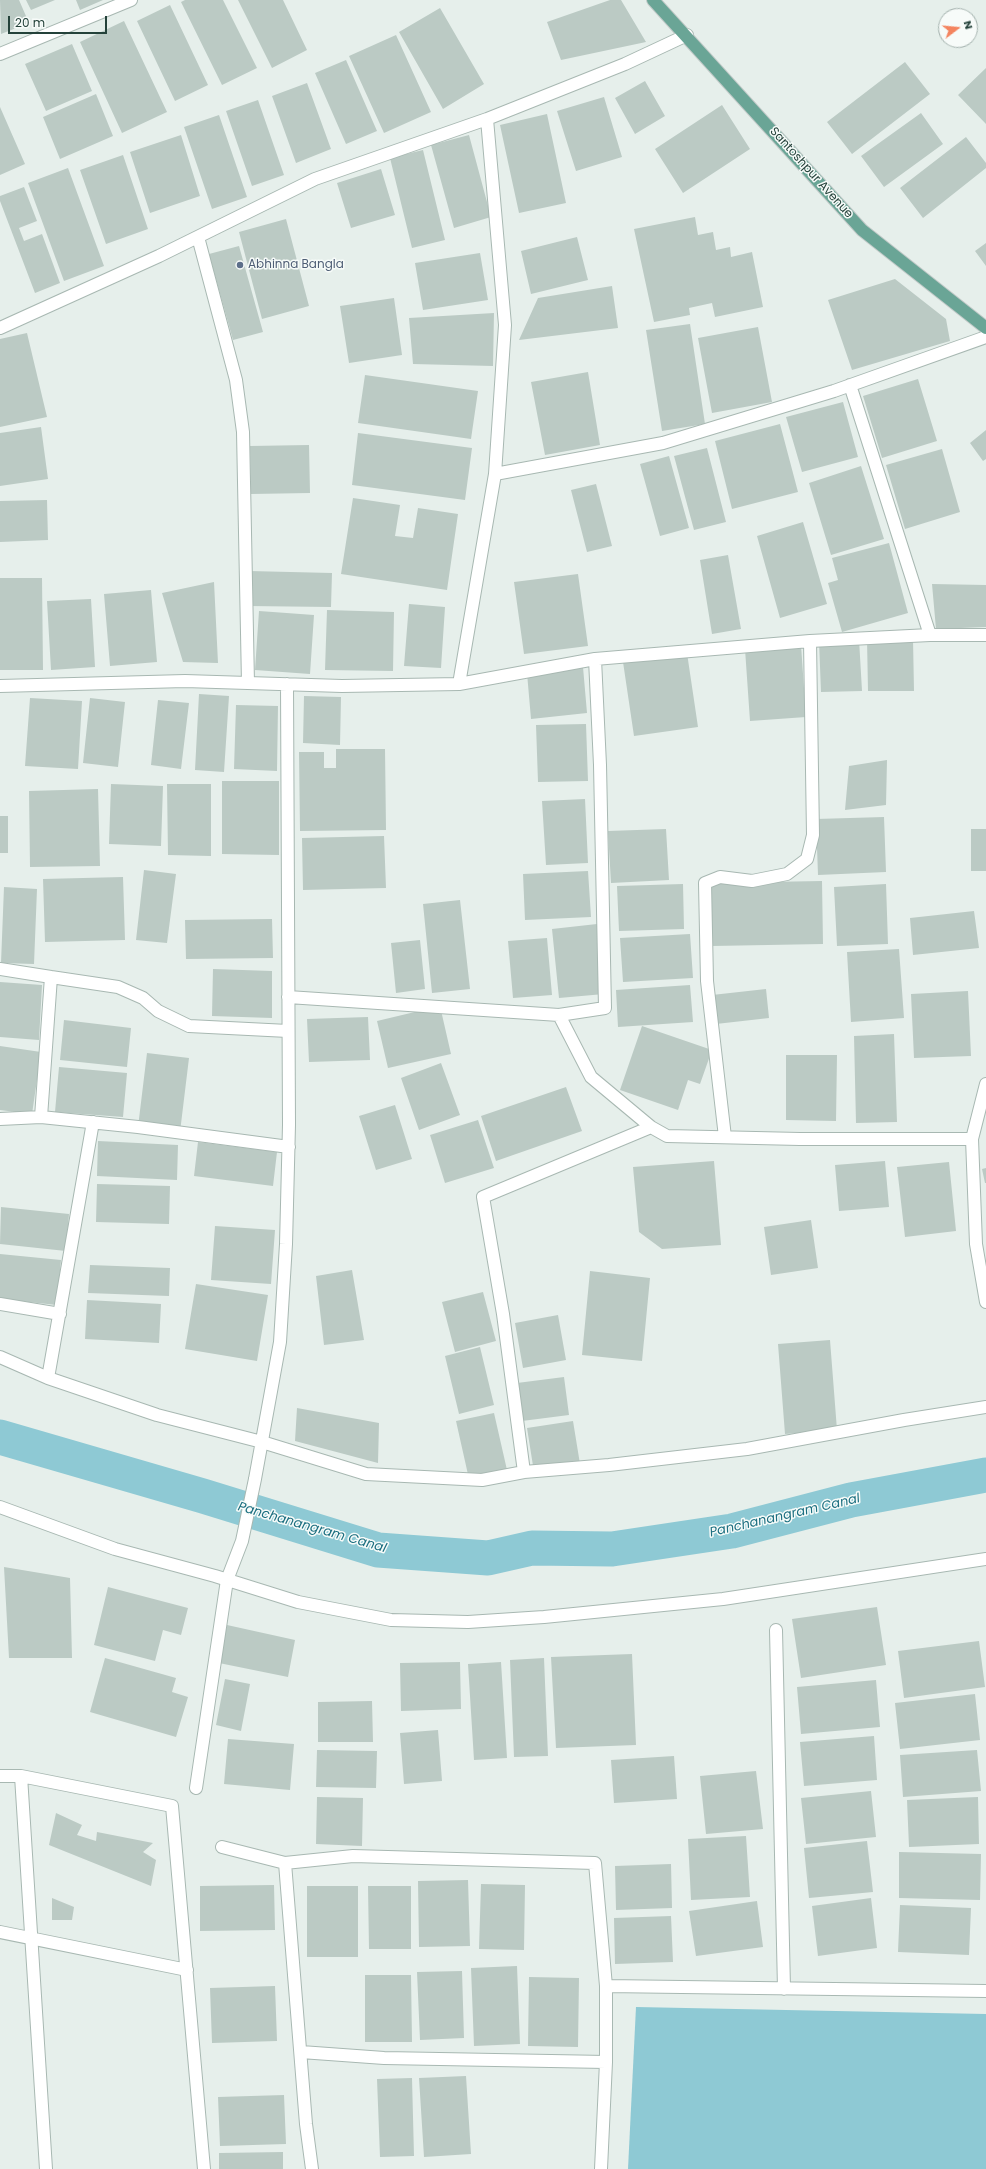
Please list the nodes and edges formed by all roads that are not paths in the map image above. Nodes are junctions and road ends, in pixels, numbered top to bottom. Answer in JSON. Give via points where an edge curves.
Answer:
{"nodes":[{"id":1,"x":131,"y":0,"type":"edge"},
{"id":2,"x":653,"y":0,"type":"edge"},
{"id":3,"x":687,"y":35,"type":"junction"},
{"id":4,"x":0,"y":54,"type":"edge"},
{"id":5,"x":487,"y":119,"type":"junction"},
{"id":6,"x":198,"y":237,"type":"junction"},
{"id":7,"x":0,"y":328,"type":"edge"},
{"id":8,"x":986,"y":328,"type":"edge"},
{"id":9,"x":986,"y":337,"type":"edge"},
{"id":10,"x":850,"y":385,"type":"junction"},
{"id":11,"x":495,"y":474,"type":"junction"},
{"id":12,"x":930,"y":635,"type":"junction"},
{"id":13,"x":986,"y":635,"type":"edge"},
{"id":14,"x":810,"y":641,"type":"junction"},
{"id":15,"x":594,"y":659,"type":"junction"},
{"id":16,"x":248,"y":683,"type":"junction"},
{"id":17,"x":287,"y":684,"type":"junction"},
{"id":18,"x":459,"y":684,"type":"junction"},
{"id":19,"x":0,"y":686,"type":"edge"},
{"id":20,"x":0,"y":970,"type":"edge"},
{"id":21,"x":51,"y":977,"type":"junction"},
{"id":22,"x":288,"y":997,"type":"junction"},
{"id":23,"x":559,"y":1015,"type":"junction"},
{"id":24,"x":288,"y":1031,"type":"junction"},
{"id":25,"x":986,"y":1084,"type":"edge"},
{"id":26,"x":42,"y":1117,"type":"junction"},
{"id":27,"x":0,"y":1119,"type":"edge"},
{"id":28,"x":93,"y":1122,"type":"junction"},
{"id":29,"x":651,"y":1127,"type":"junction"},
{"id":30,"x":725,"y":1137,"type":"junction"},
{"id":31,"x":972,"y":1139,"type":"junction"},
{"id":32,"x":289,"y":1147,"type":"junction"},
{"id":33,"x":981,"y":1244,"type":"edge"},
{"id":34,"x":986,"y":1302,"type":"edge"},
{"id":35,"x":0,"y":1304,"type":"edge"},
{"id":36,"x":60,"y":1314,"type":"junction"},
{"id":37,"x":0,"y":1357,"type":"edge"},
{"id":38,"x":48,"y":1378,"type":"junction"},
{"id":39,"x":986,"y":1407,"type":"edge"},
{"id":40,"x":262,"y":1442,"type":"junction"},
{"id":41,"x":524,"y":1472,"type":"junction"},
{"id":42,"x":0,"y":1507,"type":"edge"},
{"id":43,"x":986,"y":1559,"type":"edge"},
{"id":44,"x":227,"y":1580,"type":"junction"},
{"id":45,"x":776,"y":1630,"type":"dead end"},
{"id":46,"x":0,"y":1776,"type":"edge"},
{"id":47,"x":21,"y":1776,"type":"junction"},
{"id":48,"x":196,"y":1788,"type":"dead end"},
{"id":49,"x":222,"y":1847,"type":"dead end"},
{"id":50,"x":285,"y":1863,"type":"junction"},
{"id":51,"x":0,"y":1932,"type":"edge"},
{"id":52,"x":31,"y":1937,"type":"junction"},
{"id":53,"x":187,"y":1970,"type":"junction"},
{"id":54,"x":606,"y":1986,"type":"junction"},
{"id":55,"x":784,"y":1989,"type":"junction"},
{"id":56,"x":986,"y":1992,"type":"edge"},
{"id":57,"x":301,"y":2052,"type":"junction"},
{"id":58,"x":606,"y":2062,"type":"junction"},
{"id":59,"x":46,"y":2169,"type":"edge"},
{"id":60,"x":204,"y":2169,"type":"edge"},
{"id":61,"x":312,"y":2169,"type":"edge"},
{"id":62,"x":601,"y":2169,"type":"edge"}],
"edges":[{"from":1,"to":4,"type":"street"},
{"from":2,"to":3,"type":"main road","name":"Santoshpur Avenue"},
{"from":3,"to":5,"type":"street","via":[[625,64]]},
{"from":3,"to":8,"type":"main road","name":"Santoshpur Avenue","via":[[862,230]]},
{"from":5,"to":6,"type":"street","via":[[315,179]]},
{"from":5,"to":11,"type":"street","via":[[505,325]]},
{"from":6,"to":7,"type":"street"},
{"from":6,"to":16,"type":"street","via":[[236,380],[244,432]]},
{"from":9,"to":10,"type":"street"},
{"from":10,"to":11,"type":"street","via":[[663,443]]},
{"from":10,"to":12,"type":"street"},
{"from":11,"to":18,"type":"street"},
{"from":12,"to":13,"type":"street"},
{"from":12,"to":14,"type":"street"},
{"from":14,"to":15,"type":"street"},
{"from":14,"to":30,"type":"street","via":[[813,835],[807,859],[787,874],[752,881],[720,877],[705,883],[707,981]]},
{"from":15,"to":18,"type":"street"},
{"from":15,"to":23,"type":"street","via":[[600,765],[605,1008]]},
{"from":16,"to":17,"type":"street"},
{"from":16,"to":19,"type":"street","via":[[185,681]]},
{"from":17,"to":18,"type":"street"},
{"from":17,"to":22,"type":"street"},
{"from":20,"to":21,"type":"street"},
{"from":21,"to":24,"type":"street","via":[[118,987],[143,998],[158,1011],[189,1026]]},
{"from":21,"to":26,"type":"street"},
{"from":22,"to":23,"type":"street"},
{"from":22,"to":24,"type":"street"},
{"from":23,"to":29,"type":"street","via":[[591,1077]]},
{"from":24,"to":32,"type":"street"},
{"from":25,"to":31,"type":"street"},
{"from":26,"to":27,"type":"street"},
{"from":26,"to":28,"type":"street"},
{"from":28,"to":32,"type":"street"},
{"from":28,"to":36,"type":"street"},
{"from":29,"to":30,"type":"street","via":[[667,1136]]},
{"from":29,"to":41,"type":"street","via":[[483,1197],[503,1314]]},
{"from":30,"to":31,"type":"street"},
{"from":31,"to":33,"type":"street"},
{"from":32,"to":40,"type":"street","via":[[280,1342]]},
{"from":33,"to":34,"type":"street"},
{"from":35,"to":36,"type":"street"},
{"from":36,"to":38,"type":"street"},
{"from":37,"to":38,"type":"street"},
{"from":38,"to":40,"type":"street","via":[[157,1415]]},
{"from":39,"to":41,"type":"street","via":[[747,1449],[609,1466]]},
{"from":40,"to":41,"type":"street","via":[[366,1474],[482,1480]]},
{"from":40,"to":44,"type":"street","via":[[242,1541]]},
{"from":42,"to":44,"type":"street","via":[[115,1549]]},
{"from":43,"to":44,"type":"street","via":[[723,1599],[468,1622],[391,1620],[298,1602]]},
{"from":44,"to":48,"type":"street"},
{"from":45,"to":55,"type":"street"},
{"from":46,"to":47,"type":"street"},
{"from":47,"to":52,"type":"street"},
{"from":47,"to":53,"type":"street","via":[[172,1806]]},
{"from":49,"to":50,"type":"street"},
{"from":50,"to":54,"type":"street","via":[[353,1856],[595,1863]]},
{"from":50,"to":57,"type":"street"},
{"from":51,"to":52,"type":"street"},
{"from":52,"to":53,"type":"street"},
{"from":52,"to":59,"type":"street"},
{"from":53,"to":60,"type":"street"},
{"from":54,"to":55,"type":"street"},
{"from":54,"to":58,"type":"street"},
{"from":55,"to":56,"type":"street"},
{"from":57,"to":58,"type":"street","via":[[384,2058]]},
{"from":57,"to":61,"type":"street"},
{"from":58,"to":62,"type":"street"}]}
